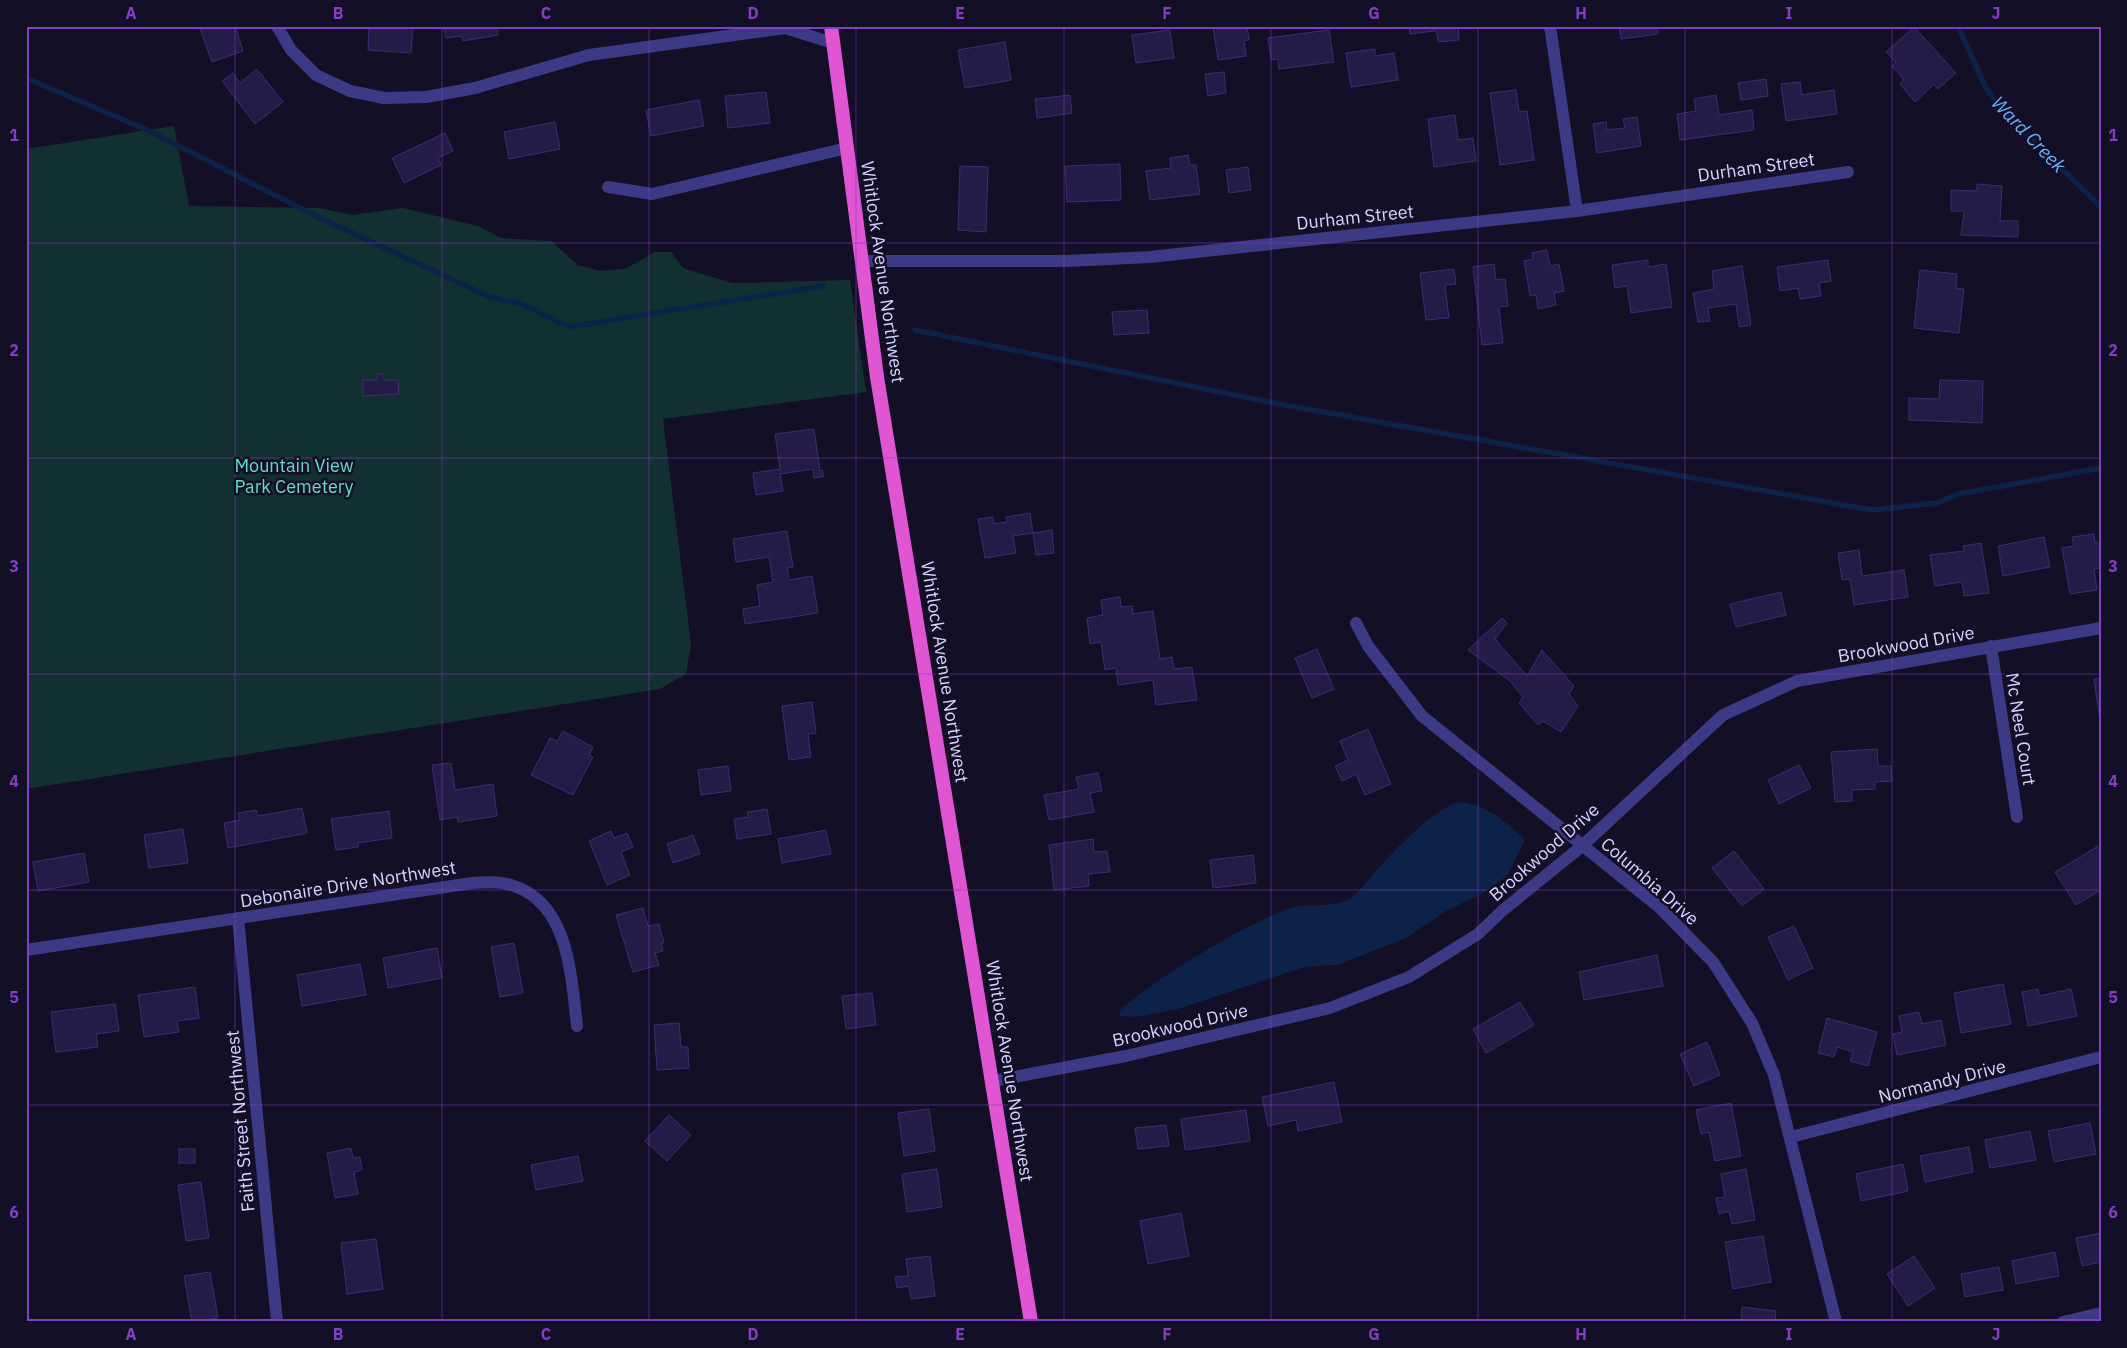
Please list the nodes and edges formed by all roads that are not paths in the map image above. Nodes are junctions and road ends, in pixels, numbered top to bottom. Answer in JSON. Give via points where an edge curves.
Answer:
{"nodes":[{"id":1,"x":277,"y":26,"type":"edge"},
{"id":2,"x":831,"y":26,"type":"edge"},
{"id":3,"x":1550,"y":26,"type":"edge"},
{"id":4,"x":786,"y":27,"type":"edge"},
{"id":5,"x":833,"y":43,"type":"junction"},
{"id":6,"x":847,"y":148,"type":"junction"},
{"id":7,"x":1848,"y":172,"type":"dead end"},
{"id":8,"x":608,"y":187,"type":"dead end"},
{"id":9,"x":1577,"y":211,"type":"junction"},
{"id":10,"x":862,"y":261,"type":"junction"},
{"id":11,"x":1356,"y":623,"type":"dead end"},
{"id":12,"x":2101,"y":628,"type":"edge"},
{"id":13,"x":1990,"y":646,"type":"junction"},
{"id":14,"x":2017,"y":817,"type":"dead end"},
{"id":15,"x":1582,"y":846,"type":"junction"},
{"id":16,"x":238,"y":918,"type":"junction"},
{"id":17,"x":26,"y":950,"type":"edge"},
{"id":18,"x":577,"y":1026,"type":"dead end"},
{"id":19,"x":2101,"y":1056,"type":"edge"},
{"id":20,"x":993,"y":1081,"type":"junction"},
{"id":21,"x":1791,"y":1137,"type":"junction"},
{"id":22,"x":2101,"y":1313,"type":"edge"},
{"id":23,"x":277,"y":1322,"type":"edge"},
{"id":24,"x":1031,"y":1322,"type":"edge"},
{"id":25,"x":1836,"y":1322,"type":"edge"},
{"id":26,"x":2063,"y":1322,"type":"edge"}],
"edges":[{"from":1,"to":4,"type":"street","via":[[282,39],[298,58],[327,81],[362,95],[397,98],[475,88],[589,55]]},
{"from":2,"to":5,"type":"highway","name":"Whitlock Avenue Northwest"},
{"from":3,"to":9,"type":"street"},
{"from":4,"to":5,"type":"street"},
{"from":5,"to":6,"type":"highway","name":"Whitlock Avenue Northwest"},
{"from":6,"to":8,"type":"street","via":[[652,194]]},
{"from":6,"to":10,"type":"highway","name":"Whitlock Avenue Northwest"},
{"from":7,"to":9,"type":"street","name":"Durham Street"},
{"from":9,"to":10,"type":"street","name":"Durham Street","via":[[1150,257],[1067,261]]},
{"from":10,"to":20,"type":"highway","name":"Whitlock Avenue Northwest","via":[[878,377]]},
{"from":11,"to":15,"type":"street","name":"Columbia Drive","via":[[1368,646],[1422,716]]},
{"from":12,"to":13,"type":"street","name":"Brookwood Drive"},
{"from":13,"to":14,"type":"street","name":"Mc Neel Court"},
{"from":13,"to":15,"type":"street","name":"Brookwood Drive","via":[[1797,681],[1745,704],[1723,715]]},
{"from":15,"to":20,"type":"street","name":"Brookwood Drive","via":[[1478,934],[1400,980],[1330,1008],[1126,1056]]},
{"from":15,"to":21,"type":"street","name":"Columbia Drive","via":[[1659,907],[1713,962],[1752,1023],[1774,1075]]},
{"from":16,"to":17,"type":"street","name":"Debonaire Drive Northwest"},
{"from":16,"to":18,"type":"street","name":"Debonaire Drive Northwest","via":[[472,882],[515,886],[533,896],[561,934],[569,958]]},
{"from":16,"to":23,"type":"street","name":"Faith Street Northwest"},
{"from":19,"to":21,"type":"street","name":"Normandy Drive"},
{"from":20,"to":24,"type":"highway","name":"Whitlock Avenue Northwest"},
{"from":21,"to":25,"type":"street","name":"Columbia Drive"},
{"from":22,"to":26,"type":"street"}]}
